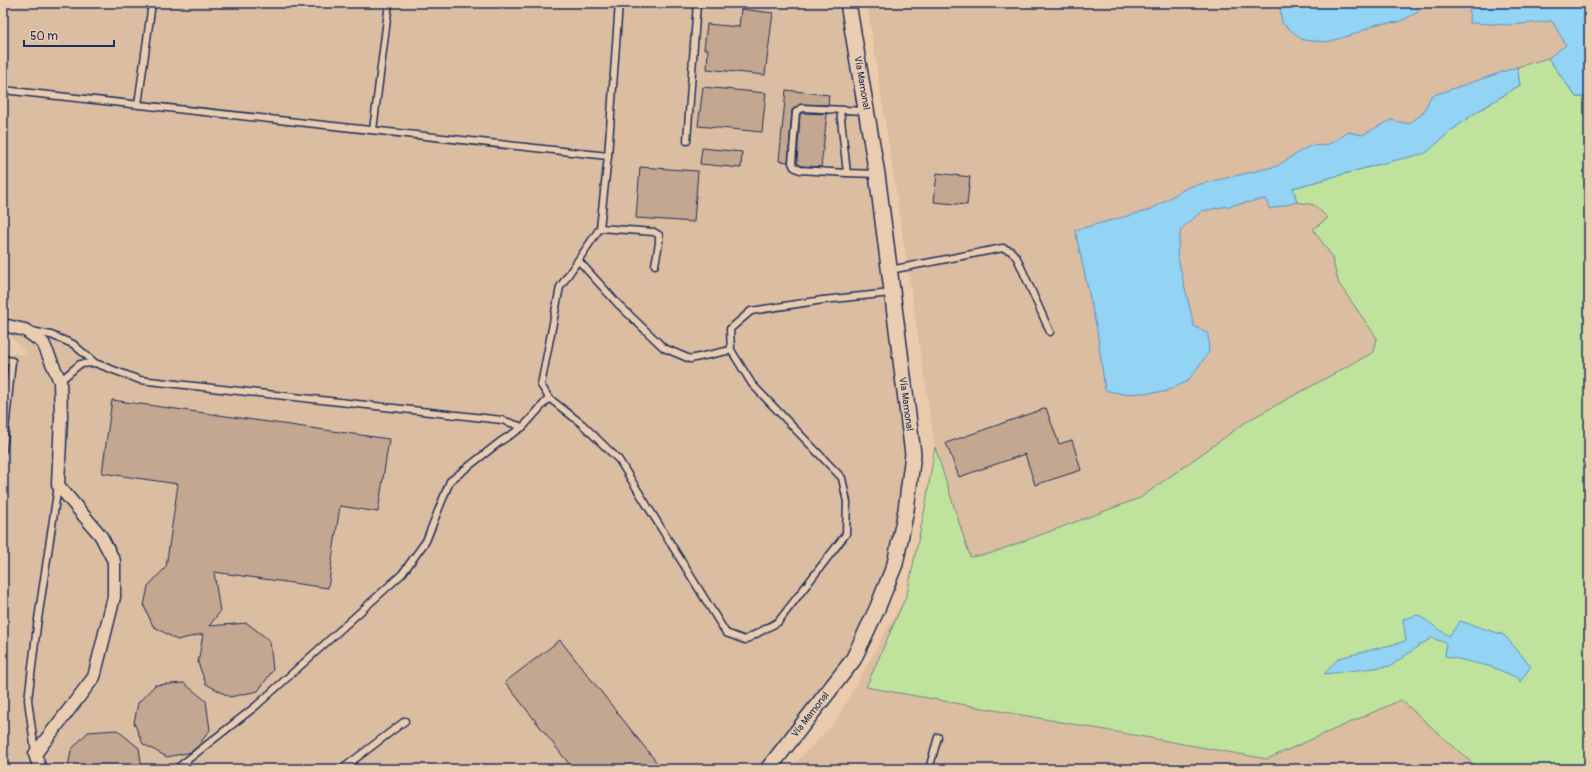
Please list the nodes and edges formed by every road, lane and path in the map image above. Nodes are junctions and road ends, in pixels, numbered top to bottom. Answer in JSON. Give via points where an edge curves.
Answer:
{"nodes":[{"id":1,"x":152,"y":3,"type":"edge"},
{"id":2,"x":389,"y":3,"type":"edge"},
{"id":3,"x":619,"y":3,"type":"edge"},
{"id":4,"x":697,"y":3,"type":"edge"},
{"id":5,"x":848,"y":3,"type":"edge"},
{"id":6,"x":3,"y":90,"type":"edge"},
{"id":7,"x":138,"y":105,"type":"junction"},
{"id":8,"x":840,"y":110,"type":"junction"},
{"id":9,"x":866,"y":111,"type":"junction"},
{"id":10,"x":373,"y":130,"type":"junction"},
{"id":11,"x":687,"y":141,"type":"dead end"},
{"id":12,"x":608,"y":156,"type":"junction"},
{"id":13,"x":847,"y":173,"type":"junction"},
{"id":14,"x":877,"y":174,"type":"junction"},
{"id":15,"x":600,"y":228,"type":"junction"},
{"id":16,"x":578,"y":260,"type":"junction"},
{"id":17,"x":655,"y":264,"type":"dead end"},
{"id":18,"x":889,"y":270,"type":"junction"},
{"id":19,"x":891,"y":293,"type":"junction"},
{"id":20,"x":3,"y":325,"type":"edge"},
{"id":21,"x":24,"y":330,"type":"junction"},
{"id":22,"x":1050,"y":332,"type":"dead end"},
{"id":23,"x":731,"y":350,"type":"junction"},
{"id":24,"x":3,"y":360,"type":"edge"},
{"id":25,"x":95,"y":363,"type":"junction"},
{"id":26,"x":60,"y":382,"type":"junction"},
{"id":27,"x":549,"y":398,"type":"junction"},
{"id":28,"x":522,"y":426,"type":"junction"},
{"id":29,"x":3,"y":450,"type":"edge"},
{"id":30,"x":58,"y":485,"type":"junction"},
{"id":31,"x":405,"y":721,"type":"dead end"},
{"id":32,"x":938,"y":737,"type":"dead end"},
{"id":33,"x":35,"y":754,"type":"junction"},
{"id":34,"x":770,"y":768,"type":"edge"},
{"id":35,"x":40,"y":769,"type":"edge"},
{"id":36,"x":176,"y":769,"type":"edge"},
{"id":37,"x":342,"y":769,"type":"edge"},
{"id":38,"x":929,"y":769,"type":"edge"}],
"edges":[{"from":1,"to":7,"type":"lane"},
{"from":2,"to":10,"type":"lane"},
{"from":3,"to":12,"type":"lane"},
{"from":4,"to":11,"type":"lane"},
{"from":5,"to":9,"type":"street","name":"Vía Mamonal"},
{"from":6,"to":7,"type":"lane"},
{"from":7,"to":10,"type":"lane"},
{"from":8,"to":9,"type":"lane"},
{"from":8,"to":13,"type":"lane"},
{"from":8,"to":13,"type":"lane","via":[[801,108],[796,112],[792,164],[800,170]]},
{"from":9,"to":14,"type":"street","name":"Vía Mamonal"},
{"from":10,"to":12,"type":"lane"},
{"from":12,"to":15,"type":"lane"},
{"from":13,"to":14,"type":"lane"},
{"from":14,"to":18,"type":"street","name":"Vía Mamonal"},
{"from":15,"to":16,"type":"lane"},
{"from":15,"to":17,"type":"lane","via":[[654,232],[659,235]]},
{"from":16,"to":23,"type":"lane","via":[[618,304],[664,348],[690,359]]},
{"from":16,"to":27,"type":"lane","via":[[560,287],[541,385]]},
{"from":18,"to":19,"type":"street","name":"Vía Mamonal"},
{"from":18,"to":22,"type":"lane","via":[[1003,248],[1011,251],[1017,258]]},
{"from":19,"to":23,"type":"lane","via":[[751,310],[730,329]]},
{"from":19,"to":34,"type":"street","name":"Vía Mamonal","via":[[913,454],[906,510],[895,564],[853,660]]},
{"from":20,"to":21,"type":"street"},
{"from":21,"to":25,"type":"lane","via":[[51,335],[73,344]]},
{"from":21,"to":26,"type":"street","via":[[43,343]]},
{"from":23,"to":27,"type":"lane","via":[[752,384],[842,478],[847,502],[846,534],[778,622],[745,640],[726,633],[619,460],[582,424]]},
{"from":24,"to":29,"type":"lane","via":[[12,361]]},
{"from":25,"to":26,"type":"lane","via":[[80,364]]},
{"from":25,"to":28,"type":"lane","via":[[140,380],[502,420]]},
{"from":26,"to":30,"type":"street"},
{"from":27,"to":28,"type":"lane"},
{"from":28,"to":36,"type":"lane","via":[[450,481],[426,541],[402,574],[256,706]]},
{"from":30,"to":33,"type":"lane","via":[[36,626],[28,700]]},
{"from":30,"to":33,"type":"street","via":[[101,536],[114,562],[114,597],[94,677]]},
{"from":31,"to":37,"type":"lane"},
{"from":32,"to":38,"type":"lane"},
{"from":33,"to":35,"type":"street"}]}
